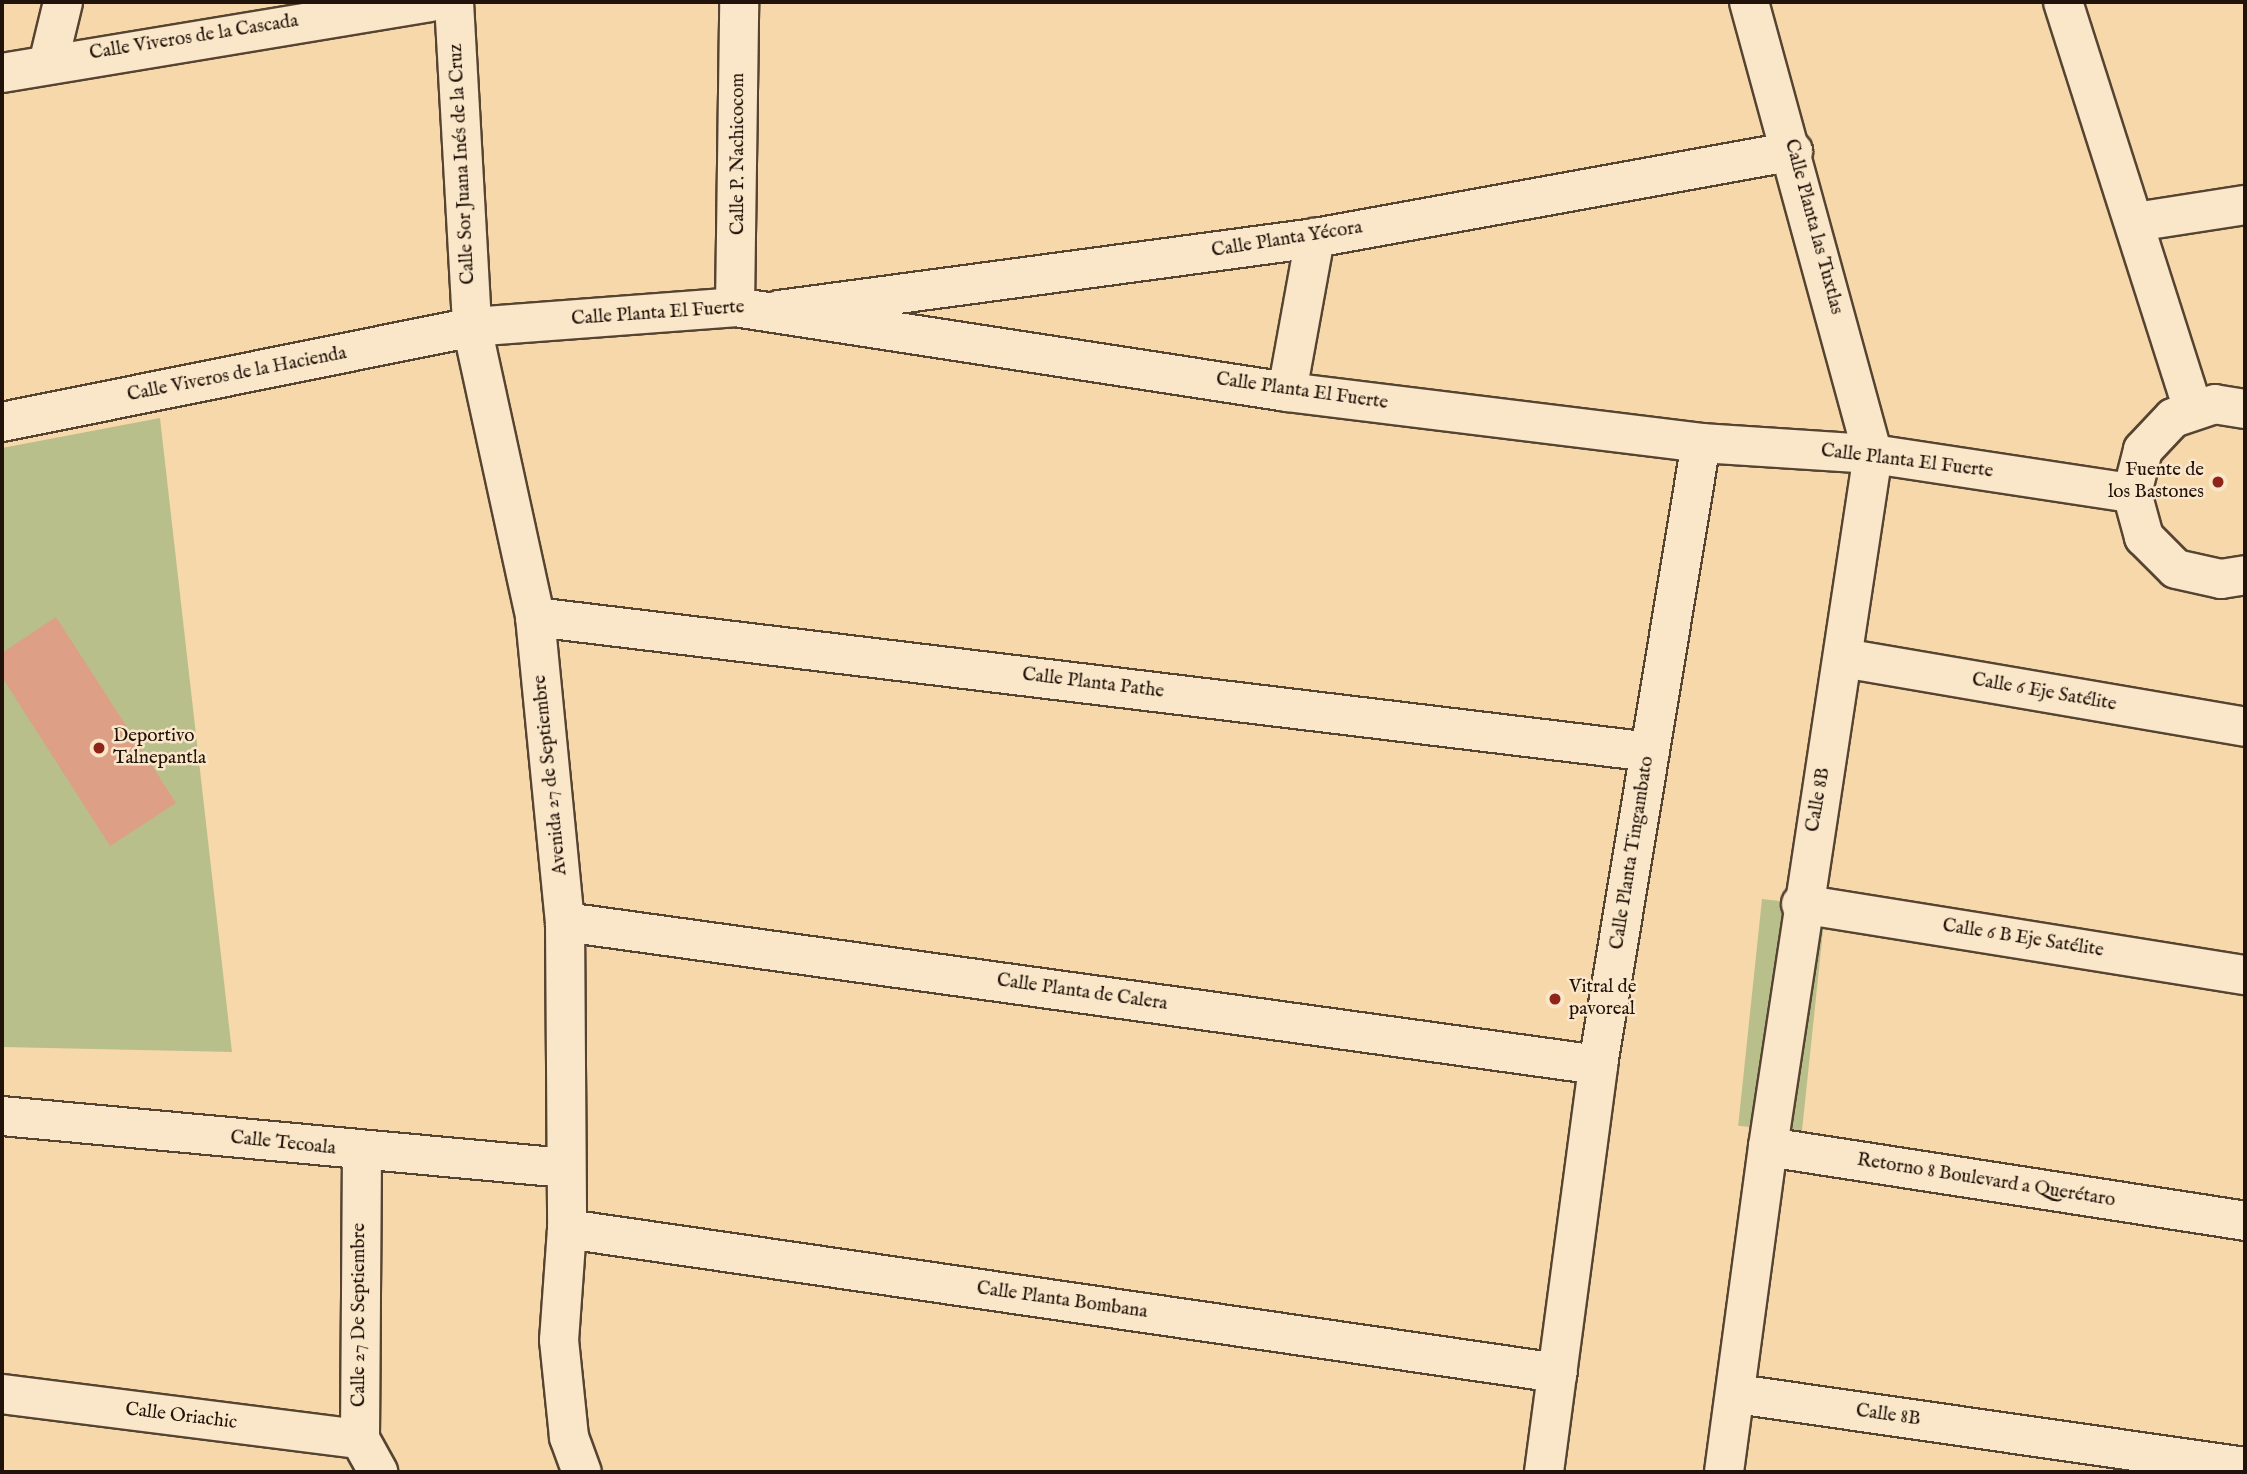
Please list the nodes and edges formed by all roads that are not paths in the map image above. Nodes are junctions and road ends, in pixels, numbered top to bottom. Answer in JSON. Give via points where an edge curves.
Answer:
{"nodes":[{"id":1,"x":63,"y":2,"type":"edge"},
{"id":2,"x":429,"y":2,"type":"edge"},
{"id":3,"x":454,"y":2,"type":"edge"},
{"id":4,"x":1749,"y":2,"type":"edge"},
{"id":5,"x":2066,"y":2,"type":"edge"},
{"id":6,"x":745,"y":3,"type":"edge"},
{"id":7,"x":49,"y":60,"type":"junction"},
{"id":8,"x":2,"y":72,"type":"edge"},
{"id":9,"x":1793,"y":151,"type":"junction"},
{"id":10,"x":2245,"y":205,"type":"edge"},
{"id":11,"x":2135,"y":222,"type":"junction"},
{"id":12,"x":1315,"y":238,"type":"junction"},
{"id":13,"x":735,"y":307,"type":"junction"},
{"id":14,"x":778,"y":310,"type":"junction"},
{"id":15,"x":472,"y":327,"type":"junction"},
{"id":16,"x":1287,"y":392,"type":"junction"},
{"id":17,"x":2193,"y":408,"type":"junction"},
{"id":18,"x":2245,"y":409,"type":"edge"},
{"id":19,"x":2,"y":422,"type":"edge"},
{"id":20,"x":1701,"y":443,"type":"junction"},
{"id":21,"x":1873,"y":454,"type":"junction"},
{"id":22,"x":2132,"y":493,"type":"junction"},
{"id":23,"x":2245,"y":575,"type":"edge"},
{"id":24,"x":536,"y":617,"type":"junction"},
{"id":25,"x":1843,"y":659,"type":"junction"},
{"id":26,"x":2245,"y":727,"type":"edge"},
{"id":27,"x":1650,"y":752,"type":"junction"},
{"id":28,"x":1801,"y":904,"type":"junction"},
{"id":29,"x":565,"y":922,"type":"junction"},
{"id":30,"x":2245,"y":975,"type":"edge"},
{"id":31,"x":1598,"y":1065,"type":"junction"},
{"id":32,"x":2,"y":1116,"type":"edge"},
{"id":33,"x":1768,"y":1147,"type":"junction"},
{"id":34,"x":362,"y":1152,"type":"junction"},
{"id":35,"x":565,"y":1168,"type":"junction"},
{"id":36,"x":2245,"y":1221,"type":"edge"},
{"id":37,"x":567,"y":1229,"type":"junction"},
{"id":38,"x":1558,"y":1373,"type":"junction"},
{"id":39,"x":2,"y":1394,"type":"edge"},
{"id":40,"x":1737,"y":1394,"type":"junction"},
{"id":41,"x":360,"y":1439,"type":"junction"},
{"id":42,"x":2245,"y":1466,"type":"edge"},
{"id":43,"x":378,"y":1472,"type":"edge"},
{"id":44,"x":582,"y":1472,"type":"edge"},
{"id":45,"x":1544,"y":1472,"type":"edge"},
{"id":46,"x":1724,"y":1472,"type":"edge"}],
"edges":[{"from":1,"to":7,"type":"street"},
{"from":2,"to":7,"type":"street","name":"Calle Viveros de la Cascada"},
{"from":3,"to":15,"type":"street","name":"Calle Sor Juana Inés de la Cruz"},
{"from":4,"to":9,"type":"street","name":"Calle Planta las Tuxtlas"},
{"from":5,"to":11,"type":"street"},
{"from":6,"to":13,"type":"street","name":"Calle P. Nachicocom"},
{"from":7,"to":8,"type":"street","name":"Calle Viveros de la Cascada"},
{"from":9,"to":12,"type":"street","name":"Calle Planta Yécora"},
{"from":9,"to":21,"type":"street","name":"Calle Planta las Tuxtlas"},
{"from":10,"to":11,"type":"street"},
{"from":11,"to":17,"type":"street"},
{"from":12,"to":14,"type":"street","name":"Calle Planta Yécora"},
{"from":12,"to":16,"type":"street"},
{"from":13,"to":14,"type":"street","name":"Calle Planta El Fuerte"},
{"from":13,"to":15,"type":"street","name":"Calle Planta El Fuerte"},
{"from":14,"to":16,"type":"street","name":"Calle Planta El Fuerte"},
{"from":15,"to":19,"type":"street","name":"Calle Viveros de la Hacienda"},
{"from":15,"to":24,"type":"street","name":"Avenida 27 de Septiembre"},
{"from":16,"to":20,"type":"street","name":"Calle Planta El Fuerte"},
{"from":17,"to":18,"type":"street"},
{"from":17,"to":22,"type":"street","via":[[2155,432],[2134,471]]},
{"from":20,"to":21,"type":"street","name":"Calle Planta El Fuerte"},
{"from":20,"to":27,"type":"street","name":"Calle Planta Tingambato"},
{"from":21,"to":22,"type":"street","name":"Calle Planta El Fuerte"},
{"from":21,"to":25,"type":"street","name":"Calle 8B"},
{"from":22,"to":23,"type":"street","via":[[2144,537],[2176,569],[2221,579]]},
{"from":24,"to":27,"type":"street","name":"Calle Planta Pathe"},
{"from":24,"to":29,"type":"street","name":"Avenida 27 de Septiembre"},
{"from":25,"to":26,"type":"street","name":"Calle 6 Eje Satélite"},
{"from":25,"to":28,"type":"street","name":"Calle 8B"},
{"from":27,"to":31,"type":"street","name":"Calle Planta Tingambato"},
{"from":28,"to":30,"type":"street","name":"Calle 6 B Eje Satélite"},
{"from":28,"to":33,"type":"street","name":"Calle 8B"},
{"from":29,"to":31,"type":"street","name":"Calle Planta de Calera"},
{"from":29,"to":35,"type":"street","name":"Avenida 27 de Septiembre"},
{"from":31,"to":38,"type":"street","name":"Calle Planta Tingambato"},
{"from":32,"to":34,"type":"street","name":"Calle Tecoala"},
{"from":33,"to":36,"type":"street","name":"Retorno 8 Boulevard a Querétaro"},
{"from":33,"to":40,"type":"street"},
{"from":34,"to":35,"type":"street","name":"Calle Tecoala"},
{"from":34,"to":41,"type":"street","name":"Calle 27 De Septiembre"},
{"from":35,"to":37,"type":"street","name":"Avenida 27 de Septiembre"},
{"from":37,"to":38,"type":"street","name":"Calle Planta Bombana"},
{"from":37,"to":44,"type":"street","name":"Avenida 27 de Septiembre","via":[[559,1340],[569,1437]]},
{"from":38,"to":45,"type":"street","name":"Calle Planta Tingambato"},
{"from":39,"to":41,"type":"street","name":"Calle Oriachic"},
{"from":40,"to":42,"type":"street","name":"Calle 8B"},
{"from":40,"to":46,"type":"street"},
{"from":41,"to":43,"type":"street","name":"Calle 27 De Septiembre"}]}
